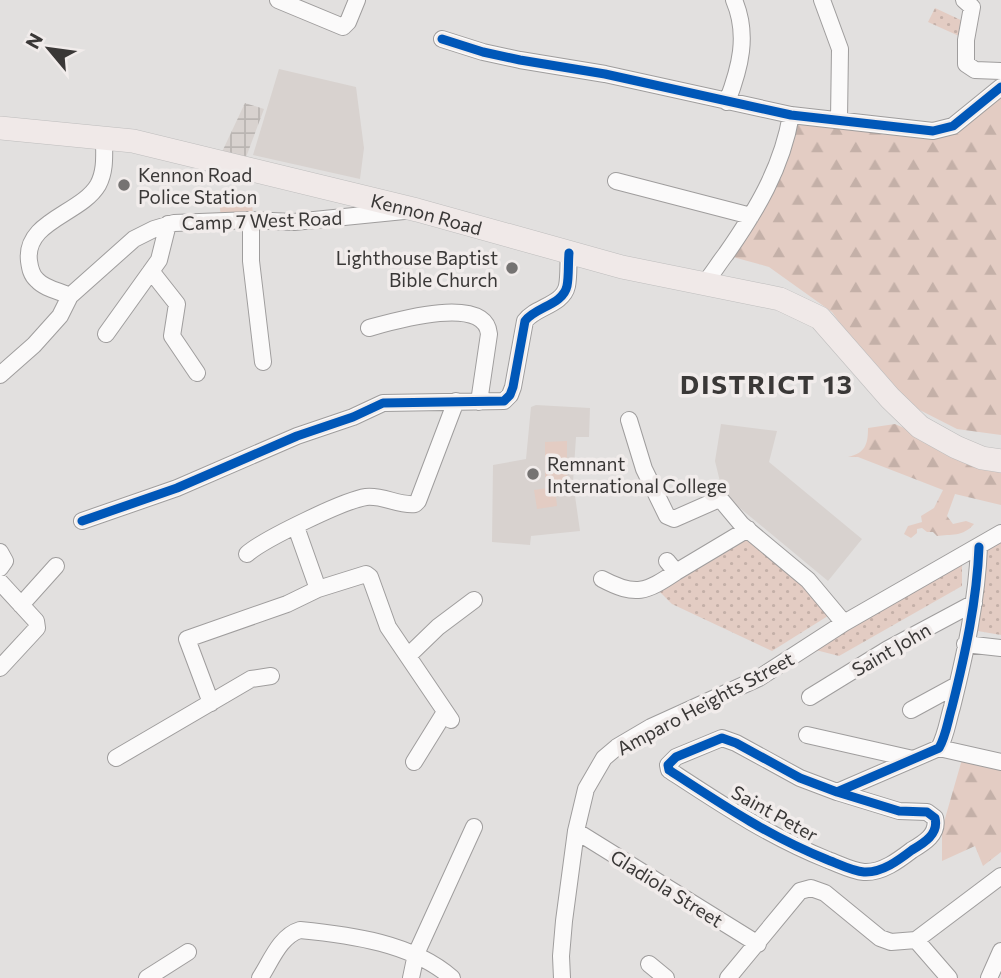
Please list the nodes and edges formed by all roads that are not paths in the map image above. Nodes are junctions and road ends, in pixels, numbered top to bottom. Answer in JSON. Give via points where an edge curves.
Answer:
{"nodes":[{"id":1,"x":278,"y":0,"type":"edge"},
{"id":2,"x":357,"y":0,"type":"edge"},
{"id":3,"x":734,"y":0,"type":"edge"},
{"id":4,"x":822,"y":0,"type":"edge"},
{"id":5,"x":964,"y":0,"type":"edge"},
{"id":6,"x":442,"y":39,"type":"dead end"},
{"id":7,"x":1001,"y":71,"type":"edge"},
{"id":8,"x":1001,"y":87,"type":"edge"},
{"id":9,"x":727,"y":102,"type":"junction"},
{"id":10,"x":791,"y":115,"type":"junction"},
{"id":11,"x":839,"y":119,"type":"junction"},
{"id":12,"x":0,"y":128,"type":"edge"},
{"id":13,"x":104,"y":137,"type":"junction"},
{"id":14,"x":133,"y":141,"type":"junction"},
{"id":15,"x":104,"y":167,"type":"junction"},
{"id":16,"x":616,"y":181,"type":"dead end"},
{"id":17,"x":417,"y":210,"type":"junction"},
{"id":18,"x":751,"y":216,"type":"junction"},
{"id":19,"x":251,"y":219,"type":"junction"},
{"id":20,"x":168,"y":224,"type":"junction"},
{"id":21,"x":569,"y":253,"type":"junction"},
{"id":22,"x":151,"y":271,"type":"junction"},
{"id":23,"x":709,"y":283,"type":"junction"},
{"id":24,"x":71,"y":296,"type":"junction"},
{"id":25,"x":369,"y":328,"type":"dead end"},
{"id":26,"x":106,"y":334,"type":"dead end"},
{"id":27,"x":263,"y":362,"type":"dead end"},
{"id":28,"x":197,"y":373,"type":"dead end"},
{"id":29,"x":0,"y":375,"type":"edge"},
{"id":30,"x":456,"y":401,"type":"junction"},
{"id":31,"x":480,"y":402,"type":"junction"},
{"id":32,"x":629,"y":420,"type":"dead end"},
{"id":33,"x":1001,"y":461,"type":"edge"},
{"id":34,"x":82,"y":521,"type":"dead end"},
{"id":35,"x":296,"y":527,"type":"junction"},
{"id":36,"x":748,"y":529,"type":"junction"},
{"id":37,"x":1001,"y":533,"type":"edge"},
{"id":38,"x":979,"y":547,"type":"junction"},
{"id":39,"x":0,"y":552,"type":"edge"},
{"id":40,"x":247,"y":554,"type":"dead end"},
{"id":41,"x":56,"y":566,"type":"dead end"},
{"id":42,"x":0,"y":568,"type":"edge"},
{"id":43,"x":602,"y":579,"type":"dead end"},
{"id":44,"x":0,"y":582,"type":"edge"},
{"id":45,"x":318,"y":589,"type":"junction"},
{"id":46,"x":474,"y":600,"type":"dead end"},
{"id":47,"x":974,"y":603,"type":"junction"},
{"id":48,"x":21,"y":605,"type":"junction"},
{"id":49,"x":845,"y":623,"type":"junction"},
{"id":50,"x":965,"y":644,"type":"junction"},
{"id":51,"x":1001,"y":648,"type":"edge"},
{"id":52,"x":408,"y":656,"type":"junction"},
{"id":53,"x":0,"y":668,"type":"edge"},
{"id":54,"x":271,"y":676,"type":"dead end"},
{"id":55,"x":957,"y":685,"type":"junction"},
{"id":56,"x":810,"y":697,"type":"dead end"},
{"id":57,"x":211,"y":703,"type":"junction"},
{"id":58,"x":911,"y":710,"type":"dead end"},
{"id":59,"x":807,"y":735,"type":"dead end"},
{"id":60,"x":939,"y":748,"type":"junction"},
{"id":61,"x":117,"y":758,"type":"dead end"},
{"id":62,"x":913,"y":759,"type":"junction"},
{"id":63,"x":414,"y":762,"type":"dead end"},
{"id":64,"x":1001,"y":762,"type":"edge"},
{"id":65,"x":837,"y":792,"type":"junction"},
{"id":66,"x":474,"y":827,"type":"dead end"},
{"id":67,"x":576,"y":831,"type":"junction"},
{"id":68,"x":1001,"y":876,"type":"edge"},
{"id":69,"x":916,"y":940,"type":"junction"},
{"id":70,"x":758,"y":944,"type":"junction"},
{"id":71,"x":1001,"y":951,"type":"edge"},
{"id":72,"x":188,"y":952,"type":"dead end"},
{"id":73,"x":416,"y":954,"type":"junction"},
{"id":74,"x":649,"y":964,"type":"dead end"},
{"id":75,"x":147,"y":978,"type":"edge"},
{"id":76,"x":260,"y":978,"type":"edge"},
{"id":77,"x":411,"y":978,"type":"edge"},
{"id":78,"x":452,"y":978,"type":"edge"},
{"id":79,"x":562,"y":978,"type":"edge"},
{"id":80,"x":666,"y":978,"type":"edge"},
{"id":81,"x":728,"y":978,"type":"edge"},
{"id":82,"x":949,"y":978,"type":"edge"},
{"id":83,"x":989,"y":978,"type":"edge"}],
"edges":[{"from":1,"to":2,"type":"street","via":[[343,27]]},
{"from":3,"to":9,"type":"street","via":[[743,43]]},
{"from":4,"to":11,"type":"street","via":[[840,49]]},
{"from":5,"to":7,"type":"street","via":[[972,7],[966,64],[975,70]]},
{"from":6,"to":9,"type":"street","via":[[483,52]]},
{"from":8,"to":11,"type":"street","via":[[945,129]]},
{"from":9,"to":10,"type":"street"},
{"from":10,"to":11,"type":"street"},
{"from":10,"to":18,"type":"street","via":[[778,167]]},
{"from":12,"to":13,"type":"highway","name":"Kennon Road"},
{"from":13,"to":14,"type":"highway","name":"Kennon Road"},
{"from":13,"to":15,"type":"street"},
{"from":14,"to":15,"type":"street"},
{"from":14,"to":17,"type":"highway","name":"Kennon Road"},
{"from":15,"to":24,"type":"street","via":[[96,187],[34,236],[29,248],[37,281]]},
{"from":16,"to":18,"type":"street"},
{"from":17,"to":19,"type":"street","name":"Camp 7 West Road","via":[[294,222]]},
{"from":17,"to":21,"type":"highway","name":"Kennon Road"},
{"from":18,"to":23,"type":"street"},
{"from":19,"to":20,"type":"street","name":"Camp 7 West Road"},
{"from":19,"to":27,"type":"street","via":[[251,261]]},
{"from":20,"to":22,"type":"street","via":[[159,260]]},
{"from":20,"to":24,"type":"street","name":"Camp 7 West Road","via":[[134,239]]},
{"from":21,"to":23,"type":"highway","name":"Kennon Road"},
{"from":21,"to":31,"type":"street","via":[[567,288],[526,321],[510,395],[500,402]]},
{"from":22,"to":26,"type":"street"},
{"from":22,"to":28,"type":"street","via":[[177,304],[172,336]]},
{"from":23,"to":33,"type":"highway","name":"Kennon Road","via":[[780,299],[813,314],[920,427],[982,458]]},
{"from":24,"to":29,"type":"street","name":"Camp 7 West Road","via":[[34,345]]},
{"from":25,"to":31,"type":"street","via":[[446,313],[480,316],[489,334]]},
{"from":30,"to":31,"type":"street"},
{"from":30,"to":34,"type":"street","via":[[383,403],[177,488]]},
{"from":30,"to":35,"type":"street","via":[[415,504],[364,497]]},
{"from":32,"to":36,"type":"street","via":[[643,469],[667,516],[674,519],[720,500]]},
{"from":35,"to":40,"type":"street"},
{"from":35,"to":45,"type":"street"},
{"from":36,"to":43,"type":"street","via":[[672,566],[650,590]]},
{"from":36,"to":49,"type":"street","via":[[808,580]]},
{"from":37,"to":38,"type":"street","name":"Amparo Heights Street"},
{"from":38,"to":47,"type":"street"},
{"from":38,"to":49,"type":"street","name":"Amparo Heights Street"},
{"from":39,"to":42,"type":"street","via":[[5,561]]},
{"from":41,"to":48,"type":"street"},
{"from":44,"to":48,"type":"street"},
{"from":45,"to":52,"type":"street","via":[[369,575],[381,613]]},
{"from":45,"to":57,"type":"street","via":[[187,639]]},
{"from":46,"to":52,"type":"street"},
{"from":47,"to":50,"type":"street"},
{"from":47,"to":56,"type":"street","name":"Saint John"},
{"from":48,"to":53,"type":"street","via":[[37,628]]},
{"from":49,"to":67,"type":"street","name":"Amparo Heights Street","via":[[759,678],[617,747],[604,758],[586,789]]},
{"from":50,"to":51,"type":"street"},
{"from":50,"to":55,"type":"street"},
{"from":52,"to":63,"type":"street","via":[[448,716]]},
{"from":54,"to":57,"type":"street","via":[[251,678]]},
{"from":55,"to":58,"type":"street"},
{"from":55,"to":60,"type":"street"},
{"from":57,"to":61,"type":"street"},
{"from":59,"to":62,"type":"street"},
{"from":60,"to":62,"type":"street"},
{"from":60,"to":64,"type":"street"},
{"from":62,"to":65,"type":"street"},
{"from":65,"to":65,"type":"street","name":"Saint Peter","via":[[728,739],[716,740],[668,765],[669,770],[765,832],[859,871],[894,863],[931,836],[936,827],[935,818],[927,812],[899,811]]},
{"from":66,"to":73,"type":"street"},
{"from":67,"to":70,"type":"street","name":"Gladiola Street"},
{"from":67,"to":79,"type":"street","name":"Amparo Heights Street"},
{"from":68,"to":69,"type":"street"},
{"from":69,"to":70,"type":"street","via":[[880,938],[825,893],[811,888],[800,891]]},
{"from":69,"to":82,"type":"street"},
{"from":70,"to":81,"type":"street"},
{"from":71,"to":83,"type":"street"},
{"from":72,"to":75,"type":"street"},
{"from":73,"to":76,"type":"street","via":[[300,930],[290,933]]},
{"from":73,"to":77,"type":"street"},
{"from":73,"to":78,"type":"street"},
{"from":74,"to":80,"type":"street"}]}
